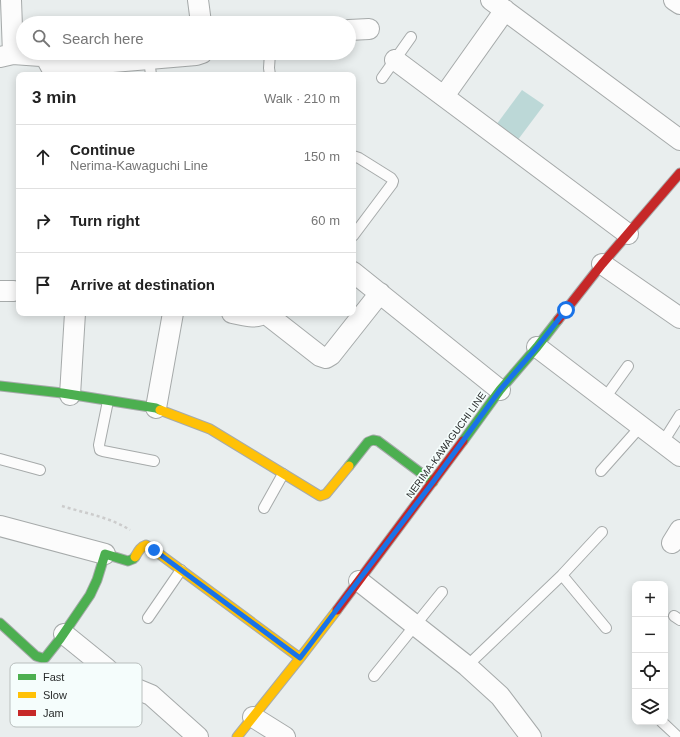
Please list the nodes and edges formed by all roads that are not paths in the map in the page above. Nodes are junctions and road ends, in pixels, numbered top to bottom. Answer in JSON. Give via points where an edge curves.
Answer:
{"nodes":[{"id":1,"x":11,"y":0,"type":"edge"},
{"id":2,"x":198,"y":0,"type":"edge"},
{"id":3,"x":674,"y":0,"type":"edge"},
{"id":4,"x":680,"y":4,"type":"edge"},
{"id":5,"x":498,"y":5,"type":"edge"},
{"id":6,"x":200,"y":16,"type":"edge"},
{"id":7,"x":356,"y":30,"type":"edge"},
{"id":8,"x":369,"y":30,"type":"dead end"},
{"id":9,"x":411,"y":37,"type":"dead end"},
{"id":10,"x":6,"y":55,"type":"edge"},
{"id":11,"x":16,"y":55,"type":"edge"},
{"id":12,"x":47,"y":60,"type":"edge"},
{"id":13,"x":177,"y":60,"type":"edge"},
{"id":14,"x":270,"y":60,"type":"edge"},
{"id":15,"x":395,"y":60,"type":"junction"},
{"id":16,"x":150,"y":67,"type":"edge"},
{"id":17,"x":52,"y":71,"type":"edge"},
{"id":18,"x":270,"y":72,"type":"edge"},
{"id":19,"x":382,"y":78,"type":"dead end"},
{"id":20,"x":444,"y":96,"type":"junction"},
{"id":21,"x":680,"y":140,"type":"edge"},
{"id":22,"x":356,"y":157,"type":"edge"},
{"id":23,"x":680,"y":173,"type":"edge"},
{"id":24,"x":356,"y":232,"type":"edge"},
{"id":25,"x":628,"y":234,"type":"junction"},
{"id":26,"x":602,"y":264,"type":"junction"},
{"id":27,"x":356,"y":274,"type":"edge"},
{"id":28,"x":380,"y":293,"type":"junction"},
{"id":29,"x":74,"y":316,"type":"edge"},
{"id":30,"x":172,"y":316,"type":"edge"},
{"id":31,"x":249,"y":316,"type":"edge"},
{"id":32,"x":260,"y":316,"type":"edge"},
{"id":33,"x":268,"y":316,"type":"edge"},
{"id":34,"x":680,"y":318,"type":"edge"},
{"id":35,"x":537,"y":347,"type":"junction"},
{"id":36,"x":628,"y":366,"type":"dead end"},
{"id":37,"x":0,"y":386,"type":"edge"},
{"id":38,"x":500,"y":390,"type":"junction"},
{"id":39,"x":70,"y":395,"type":"junction"},
{"id":40,"x":605,"y":398,"type":"junction"},
{"id":41,"x":108,"y":401,"type":"junction"},
{"id":42,"x":156,"y":408,"type":"junction"},
{"id":43,"x":680,"y":415,"type":"edge"},
{"id":44,"x":641,"y":426,"type":"junction"},
{"id":45,"x":663,"y":442,"type":"junction"},
{"id":46,"x":680,"y":456,"type":"edge"},
{"id":47,"x":0,"y":459,"type":"edge"},
{"id":48,"x":154,"y":461,"type":"dead end"},
{"id":49,"x":40,"y":470,"type":"dead end"},
{"id":50,"x":601,"y":471,"type":"dead end"},
{"id":51,"x":283,"y":474,"type":"junction"},
{"id":52,"x":433,"y":482,"type":"junction"},
{"id":53,"x":264,"y":508,"type":"dead end"},
{"id":54,"x":0,"y":526,"type":"edge"},
{"id":55,"x":602,"y":532,"type":"dead end"},
{"id":56,"x":105,"y":554,"type":"junction"},
{"id":57,"x":181,"y":570,"type":"junction"},
{"id":58,"x":562,"y":575,"type":"junction"},
{"id":59,"x":359,"y":581,"type":"junction"},
{"id":60,"x":442,"y":592,"type":"dead end"},
{"id":61,"x":148,"y":618,"type":"dead end"},
{"id":62,"x":415,"y":625,"type":"junction"},
{"id":63,"x":1,"y":627,"type":"edge"},
{"id":64,"x":606,"y":628,"type":"dead end"},
{"id":65,"x":64,"y":634,"type":"junction"},
{"id":66,"x":300,"y":658,"type":"junction"},
{"id":67,"x":100,"y":663,"type":"edge"},
{"id":68,"x":468,"y":666,"type":"junction"},
{"id":69,"x":374,"y":676,"type":"dead end"},
{"id":70,"x":142,"y":691,"type":"edge"},
{"id":71,"x":253,"y":717,"type":"junction"},
{"id":72,"x":665,"y":725,"type":"edge"},
{"id":73,"x":530,"y":736,"type":"edge"},
{"id":74,"x":198,"y":737,"type":"edge"},
{"id":75,"x":237,"y":737,"type":"edge"},
{"id":76,"x":285,"y":737,"type":"edge"},
{"id":77,"x":678,"y":737,"type":"edge"}],
"edges":[{"from":1,"to":10,"type":"street"},
{"from":2,"to":6,"type":"street"},
{"from":3,"to":4,"type":"street"},
{"from":5,"to":20,"type":"street"},
{"from":5,"to":21,"type":"street"},
{"from":7,"to":8,"type":"street"},
{"from":9,"to":15,"type":"lane"},
{"from":10,"to":11,"type":"street"},
{"from":12,"to":17,"type":"street"},
{"from":13,"to":16,"type":"street"},
{"from":14,"to":18,"type":"lane"},
{"from":15,"to":19,"type":"lane"},
{"from":15,"to":20,"type":"street"},
{"from":16,"to":17,"type":"street"},
{"from":20,"to":25,"type":"street"},
{"from":22,"to":24,"type":"lane","via":[[393,181]]},
{"from":23,"to":25,"type":"street","name":"NERIMA-KAWAGUCHI LINE"},
{"from":25,"to":26,"type":"street","name":"NERIMA-KAWAGUCHI LINE"},
{"from":26,"to":34,"type":"street"},
{"from":26,"to":35,"type":"street","name":"NERIMA-KAWAGUCHI LINE"},
{"from":27,"to":28,"type":"street"},
{"from":28,"to":33,"type":"street","via":[[326,358]]},
{"from":28,"to":38,"type":"street"},
{"from":29,"to":39,"type":"street"},
{"from":30,"to":42,"type":"street"},
{"from":31,"to":32,"type":"street"},
{"from":35,"to":38,"type":"street","name":"NERIMA-KAWAGUCHI LINE"},
{"from":35,"to":40,"type":"street"},
{"from":36,"to":40,"type":"lane"},
{"from":37,"to":39,"type":"street"},
{"from":38,"to":52,"type":"street","name":"NERIMA-KAWAGUCHI LINE"},
{"from":39,"to":41,"type":"street"},
{"from":40,"to":44,"type":"street"},
{"from":41,"to":42,"type":"street"},
{"from":41,"to":48,"type":"lane","via":[[100,450]]},
{"from":42,"to":51,"type":"street","via":[[210,429]]},
{"from":43,"to":45,"type":"lane"},
{"from":44,"to":45,"type":"street"},
{"from":44,"to":50,"type":"lane"},
{"from":45,"to":46,"type":"street"},
{"from":47,"to":49,"type":"lane"},
{"from":51,"to":52,"type":"street","via":[[320,496],[326,494],[368,442],[373,440],[378,441]]},
{"from":51,"to":53,"type":"lane"},
{"from":52,"to":59,"type":"street","name":"NERIMA-KAWAGUCHI LINE"},
{"from":54,"to":56,"type":"street"},
{"from":55,"to":58,"type":"lane"},
{"from":56,"to":57,"type":"street","via":[[128,561],[146,545]]},
{"from":56,"to":65,"type":"street","via":[[90,596]]},
{"from":57,"to":61,"type":"lane"},
{"from":57,"to":66,"type":"street"},
{"from":58,"to":64,"type":"lane"},
{"from":58,"to":68,"type":"lane"},
{"from":59,"to":62,"type":"street"},
{"from":59,"to":66,"type":"street","name":"NERIMA-KAWAGUCHI LINE"},
{"from":60,"to":62,"type":"lane"},
{"from":62,"to":68,"type":"street"},
{"from":62,"to":69,"type":"lane"},
{"from":63,"to":65,"type":"street","via":[[39,658],[45,658]]},
{"from":65,"to":67,"type":"street"},
{"from":66,"to":71,"type":"street","name":"NERIMA-KAWAGUCHI LINE"},
{"from":68,"to":73,"type":"street","via":[[500,696]]},
{"from":70,"to":74,"type":"street","via":[[151,695]]},
{"from":71,"to":75,"type":"street","name":"NERIMA-KAWAGUCHI LINE"},
{"from":71,"to":76,"type":"street"},
{"from":72,"to":77,"type":"lane"}]}
